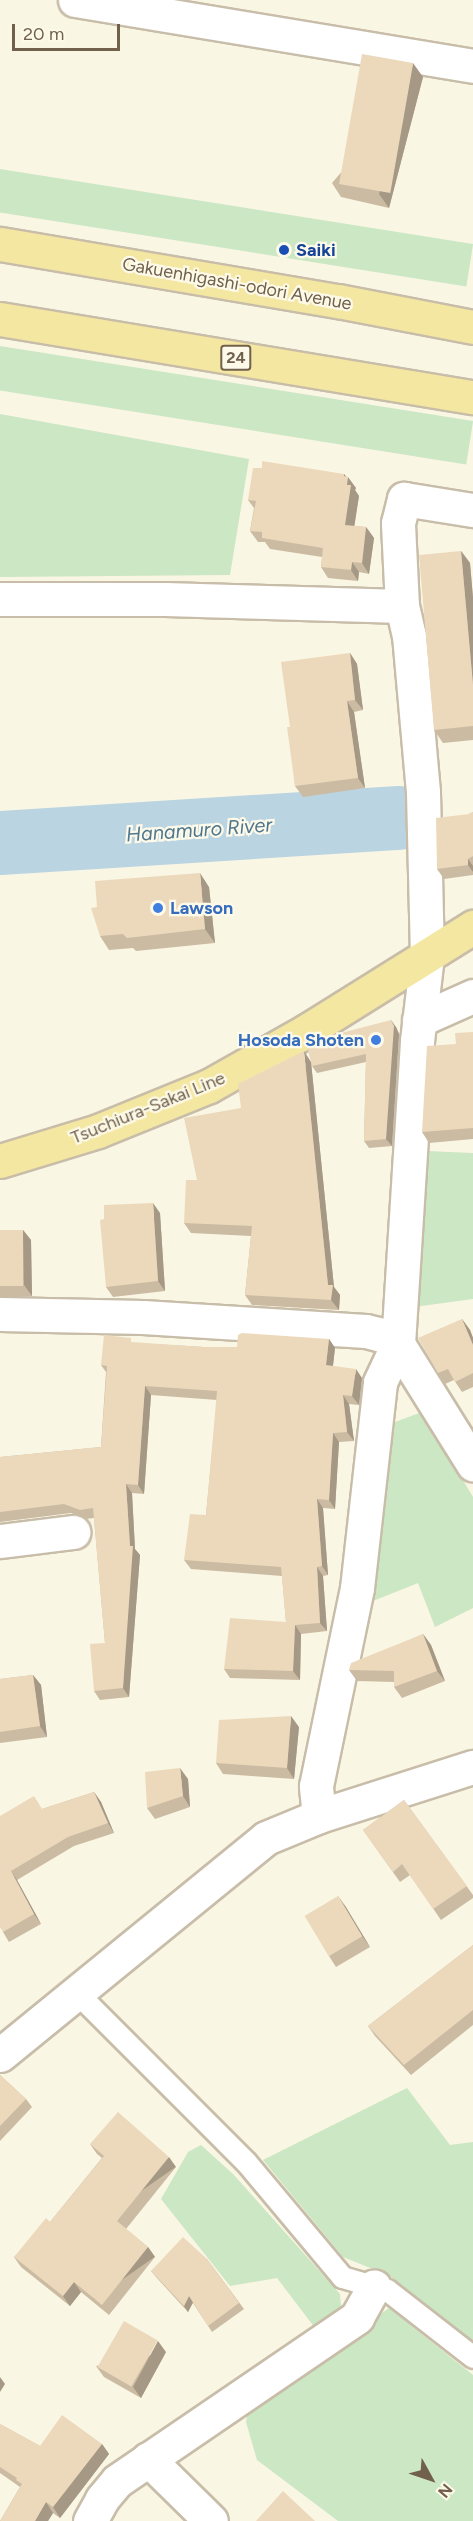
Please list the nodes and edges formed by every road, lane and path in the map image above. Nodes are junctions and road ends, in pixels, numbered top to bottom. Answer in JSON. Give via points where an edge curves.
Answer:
{"nodes":[{"id":1,"x":75,"y":0,"type":"edge"},
{"id":2,"x":220,"y":12,"type":"edge"},
{"id":3,"x":473,"y":66,"type":"edge"},
{"id":4,"x":0,"y":244,"type":"edge"},
{"id":5,"x":0,"y":319,"type":"edge"},
{"id":6,"x":473,"y":327,"type":"edge"},
{"id":7,"x":473,"y":397,"type":"edge"},
{"id":8,"x":473,"y":510,"type":"edge"},
{"id":9,"x":0,"y":599,"type":"edge"},
{"id":10,"x":402,"y":606,"type":"junction"},
{"id":11,"x":473,"y":927,"type":"edge"},
{"id":12,"x":428,"y":956,"type":"junction"},
{"id":13,"x":473,"y":996,"type":"edge"},
{"id":14,"x":419,"y":1020,"type":"junction"},
{"id":15,"x":0,"y":1161,"type":"edge"},
{"id":16,"x":0,"y":1314,"type":"edge"},
{"id":17,"x":398,"y":1344,"type":"junction"},
{"id":18,"x":473,"y":1464,"type":"edge"},
{"id":19,"x":73,"y":1532,"type":"dead end"},
{"id":20,"x":0,"y":1541,"type":"edge"},
{"id":21,"x":473,"y":1767,"type":"edge"},
{"id":22,"x":319,"y":1816,"type":"junction"},
{"id":23,"x":76,"y":1992,"type":"junction"},
{"id":24,"x":2,"y":2045,"type":"edge"},
{"id":25,"x":374,"y":2286,"type":"junction"},
{"id":26,"x":473,"y":2356,"type":"edge"},
{"id":27,"x":148,"y":2459,"type":"junction"},
{"id":28,"x":90,"y":2521,"type":"edge"},
{"id":29,"x":211,"y":2521,"type":"edge"}],
"edges":[{"from":1,"to":2,"type":"street"},
{"from":2,"to":3,"type":"street"},
{"from":4,"to":6,"type":"main road","name":"Gakuenhigashi-odori Avenue"},
{"from":5,"to":7,"type":"main road","number":"24"},
{"from":8,"to":10,"type":"street","via":[[404,499],[398,523]]},
{"from":9,"to":10,"type":"street"},
{"from":10,"to":12,"type":"street","via":[[409,636],[423,792]]},
{"from":11,"to":12,"type":"main road","name":"Tsuchiura-Sakai Line"},
{"from":12,"to":14,"type":"street"},
{"from":12,"to":15,"type":"main road","name":"Tsuchiura-Sakai Line","via":[[209,1086],[98,1131]]},
{"from":13,"to":14,"type":"street"},
{"from":14,"to":17,"type":"street"},
{"from":16,"to":17,"type":"street","via":[[142,1317],[366,1331]]},
{"from":17,"to":18,"type":"street"},
{"from":17,"to":22,"type":"street","via":[[380,1382],[357,1588],[316,1786]]},
{"from":19,"to":20,"type":"street"},
{"from":21,"to":22,"type":"street"},
{"from":22,"to":23,"type":"street","via":[[266,1838]]},
{"from":23,"to":24,"type":"street"},
{"from":23,"to":25,"type":"lane","via":[[246,2162],[342,2277]]},
{"from":25,"to":26,"type":"lane","via":[[387,2290]]},
{"from":25,"to":27,"type":"street","via":[[357,2317]]},
{"from":27,"to":28,"type":"street","via":[[117,2481]]},
{"from":27,"to":29,"type":"street"}]}
